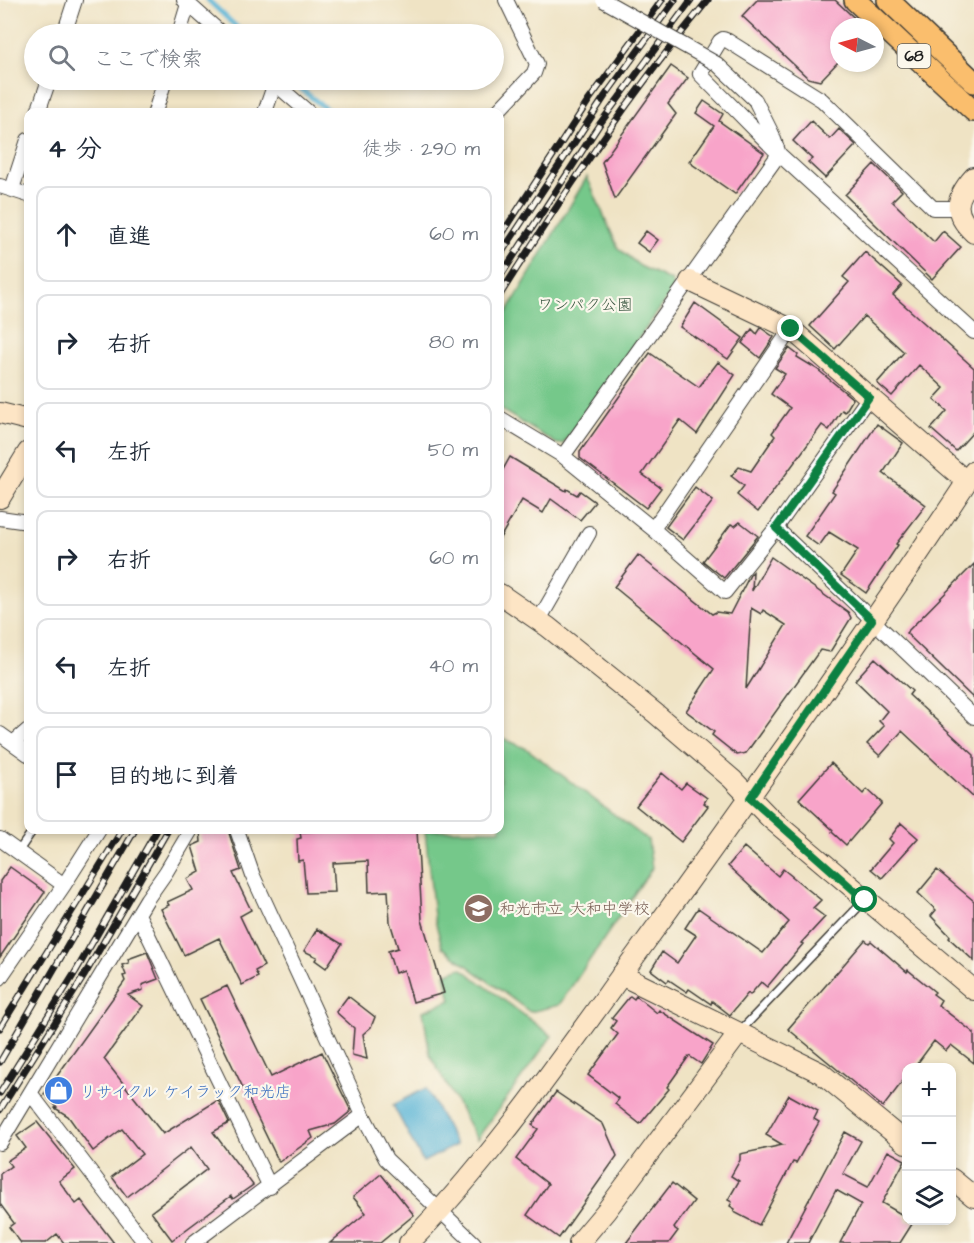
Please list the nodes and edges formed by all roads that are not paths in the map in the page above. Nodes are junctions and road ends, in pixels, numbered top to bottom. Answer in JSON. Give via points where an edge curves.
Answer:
{"nodes":[{"id":1,"x":75,"y":0,"type":"edge"},
{"id":2,"x":506,"y":0,"type":"edge"},
{"id":3,"x":603,"y":0,"type":"edge"},
{"id":4,"x":855,"y":0,"type":"edge"},
{"id":5,"x":888,"y":0,"type":"edge"},
{"id":6,"x":186,"y":2,"type":"edge"},
{"id":7,"x":67,"y":24,"type":"edge"},
{"id":8,"x":181,"y":24,"type":"edge"},
{"id":9,"x":211,"y":24,"type":"edge"},
{"id":10,"x":974,"y":82,"type":"edge"},
{"id":11,"x":46,"y":90,"type":"edge"},
{"id":12,"x":162,"y":90,"type":"edge"},
{"id":13,"x":271,"y":90,"type":"edge"},
{"id":14,"x":283,"y":90,"type":"edge"},
{"id":15,"x":39,"y":108,"type":"edge"},
{"id":16,"x":155,"y":108,"type":"edge"},
{"id":17,"x":266,"y":108,"type":"edge"},
{"id":18,"x":303,"y":108,"type":"edge"},
{"id":19,"x":501,"y":108,"type":"edge"},
{"id":20,"x":974,"y":111,"type":"edge"},
{"id":21,"x":24,"y":149,"type":"edge"},
{"id":22,"x":779,"y":153,"type":"junction"},
{"id":23,"x":974,"y":177,"type":"edge"},
{"id":24,"x":6,"y":188,"type":"edge"},
{"id":25,"x":24,"y":194,"type":"edge"},
{"id":26,"x":958,"y":208,"type":"junction"},
{"id":27,"x":974,"y":233,"type":"edge"},
{"id":28,"x":690,"y":281,"type":"junction"},
{"id":29,"x":791,"y":329,"type":"junction"},
{"id":30,"x":974,"y":332,"type":"edge"},
{"id":31,"x":869,"y":397,"type":"junction"},
{"id":32,"x":0,"y":412,"type":"edge"},
{"id":33,"x":24,"y":419,"type":"edge"},
{"id":34,"x":504,"y":420,"type":"edge"},
{"id":35,"x":563,"y":456,"type":"junction"},
{"id":36,"x":24,"y":459,"type":"edge"},
{"id":37,"x":970,"y":476,"type":"edge"},
{"id":38,"x":0,"y":498,"type":"edge"},
{"id":39,"x":0,"y":518,"type":"edge"},
{"id":40,"x":24,"y":521,"type":"edge"},
{"id":41,"x":776,"y":528,"type":"junction"},
{"id":42,"x":653,"y":529,"type":"junction"},
{"id":43,"x":589,"y":533,"type":"dead end"},
{"id":44,"x":504,"y":597,"type":"edge"},
{"id":45,"x":539,"y":620,"type":"junction"},
{"id":46,"x":872,"y":620,"type":"junction"},
{"id":47,"x":974,"y":717,"type":"edge"},
{"id":48,"x":24,"y":733,"type":"edge"},
{"id":49,"x":0,"y":734,"type":"edge"},
{"id":50,"x":13,"y":743,"type":"junction"},
{"id":51,"x":24,"y":751,"type":"edge"},
{"id":52,"x":750,"y":798,"type":"junction"},
{"id":53,"x":30,"y":834,"type":"edge"},
{"id":54,"x":96,"y":834,"type":"edge"},
{"id":55,"x":189,"y":834,"type":"edge"},
{"id":56,"x":238,"y":834,"type":"edge"},
{"id":57,"x":0,"y":839,"type":"edge"},
{"id":58,"x":18,"y":852,"type":"junction"},
{"id":59,"x":64,"y":885,"type":"junction"},
{"id":60,"x":865,"y":900,"type":"junction"},
{"id":61,"x":138,"y":914,"type":"junction"},
{"id":62,"x":621,"y":975,"type":"junction"},
{"id":63,"x":0,"y":978,"type":"edge"},
{"id":64,"x":973,"y":986,"type":"edge"},
{"id":65,"x":739,"y":1033,"type":"junction"},
{"id":66,"x":31,"y":1094,"type":"junction"},
{"id":67,"x":363,"y":1115,"type":"junction"},
{"id":68,"x":902,"y":1140,"type":"edge"},
{"id":69,"x":0,"y":1143,"type":"edge"},
{"id":70,"x":956,"y":1183,"type":"edge"},
{"id":71,"x":270,"y":1186,"type":"junction"},
{"id":72,"x":974,"y":1197,"type":"edge"},
{"id":73,"x":441,"y":1211,"type":"junction"},
{"id":74,"x":145,"y":1243,"type":"edge"},
{"id":75,"x":193,"y":1243,"type":"edge"},
{"id":76,"x":409,"y":1243,"type":"edge"},
{"id":77,"x":474,"y":1243,"type":"edge"},
{"id":78,"x":579,"y":1243,"type":"edge"}],
"edges":[{"from":1,"to":7,"type":"street"},
{"from":2,"to":19,"type":"street","via":[[537,64],[534,73]]},
{"from":3,"to":22,"type":"street","bridge":true,"via":[[717,64],[755,100]]},
{"from":4,"to":20,"type":"main road","number":"68"},
{"from":5,"to":10,"type":"main road","number":"68"},
{"from":6,"to":8,"type":"street"},
{"from":6,"to":9,"type":"street"},
{"from":11,"to":15,"type":"street"},
{"from":12,"to":16,"type":"street"},
{"from":13,"to":17,"type":"street"},
{"from":14,"to":18,"type":"street"},
{"from":21,"to":24,"type":"street"},
{"from":22,"to":26,"type":"street","via":[[700,74],[723,39],[822,100],[933,208]]},
{"from":22,"to":28,"type":"street"},
{"from":22,"to":30,"type":"street"},
{"from":23,"to":26,"type":"street","via":[[963,190]]},
{"from":24,"to":25,"type":"street"},
{"from":26,"to":27,"type":"street"},
{"from":28,"to":29,"type":"street"},
{"from":28,"to":35,"type":"street"},
{"from":29,"to":31,"type":"street"},
{"from":29,"to":42,"type":"street"},
{"from":31,"to":37,"type":"street"},
{"from":31,"to":41,"type":"street"},
{"from":32,"to":33,"type":"street"},
{"from":34,"to":35,"type":"street"},
{"from":35,"to":42,"type":"street"},
{"from":36,"to":38,"type":"street"},
{"from":37,"to":46,"type":"street"},
{"from":39,"to":40,"type":"street"},
{"from":41,"to":42,"type":"street","via":[[726,592]]},
{"from":41,"to":46,"type":"street"},
{"from":43,"to":45,"type":"street"},
{"from":44,"to":45,"type":"street"},
{"from":45,"to":52,"type":"street","via":[[655,713]]},
{"from":46,"to":47,"type":"street"},
{"from":46,"to":52,"type":"street"},
{"from":48,"to":50,"type":"street"},
{"from":49,"to":50,"type":"street"},
{"from":50,"to":51,"type":"street"},
{"from":52,"to":60,"type":"street"},
{"from":52,"to":62,"type":"street"},
{"from":53,"to":58,"type":"lane"},
{"from":54,"to":59,"type":"street"},
{"from":55,"to":61,"type":"street"},
{"from":56,"to":67,"type":"street","via":[[253,876]]},
{"from":57,"to":58,"type":"street"},
{"from":58,"to":59,"type":"street"},
{"from":59,"to":63,"type":"street"},
{"from":60,"to":64,"type":"street"},
{"from":60,"to":65,"type":"lane"},
{"from":61,"to":66,"type":"street"},
{"from":61,"to":71,"type":"street"},
{"from":62,"to":65,"type":"street"},
{"from":62,"to":73,"type":"street"},
{"from":65,"to":68,"type":"street","via":[[821,1073]]},
{"from":65,"to":78,"type":"street"},
{"from":66,"to":69,"type":"street"},
{"from":66,"to":74,"type":"street"},
{"from":67,"to":71,"type":"street"},
{"from":67,"to":73,"type":"street","via":[[386,1159]]},
{"from":70,"to":72,"type":"street"},
{"from":71,"to":75,"type":"street"},
{"from":73,"to":76,"type":"street"},
{"from":73,"to":77,"type":"street"}]}
